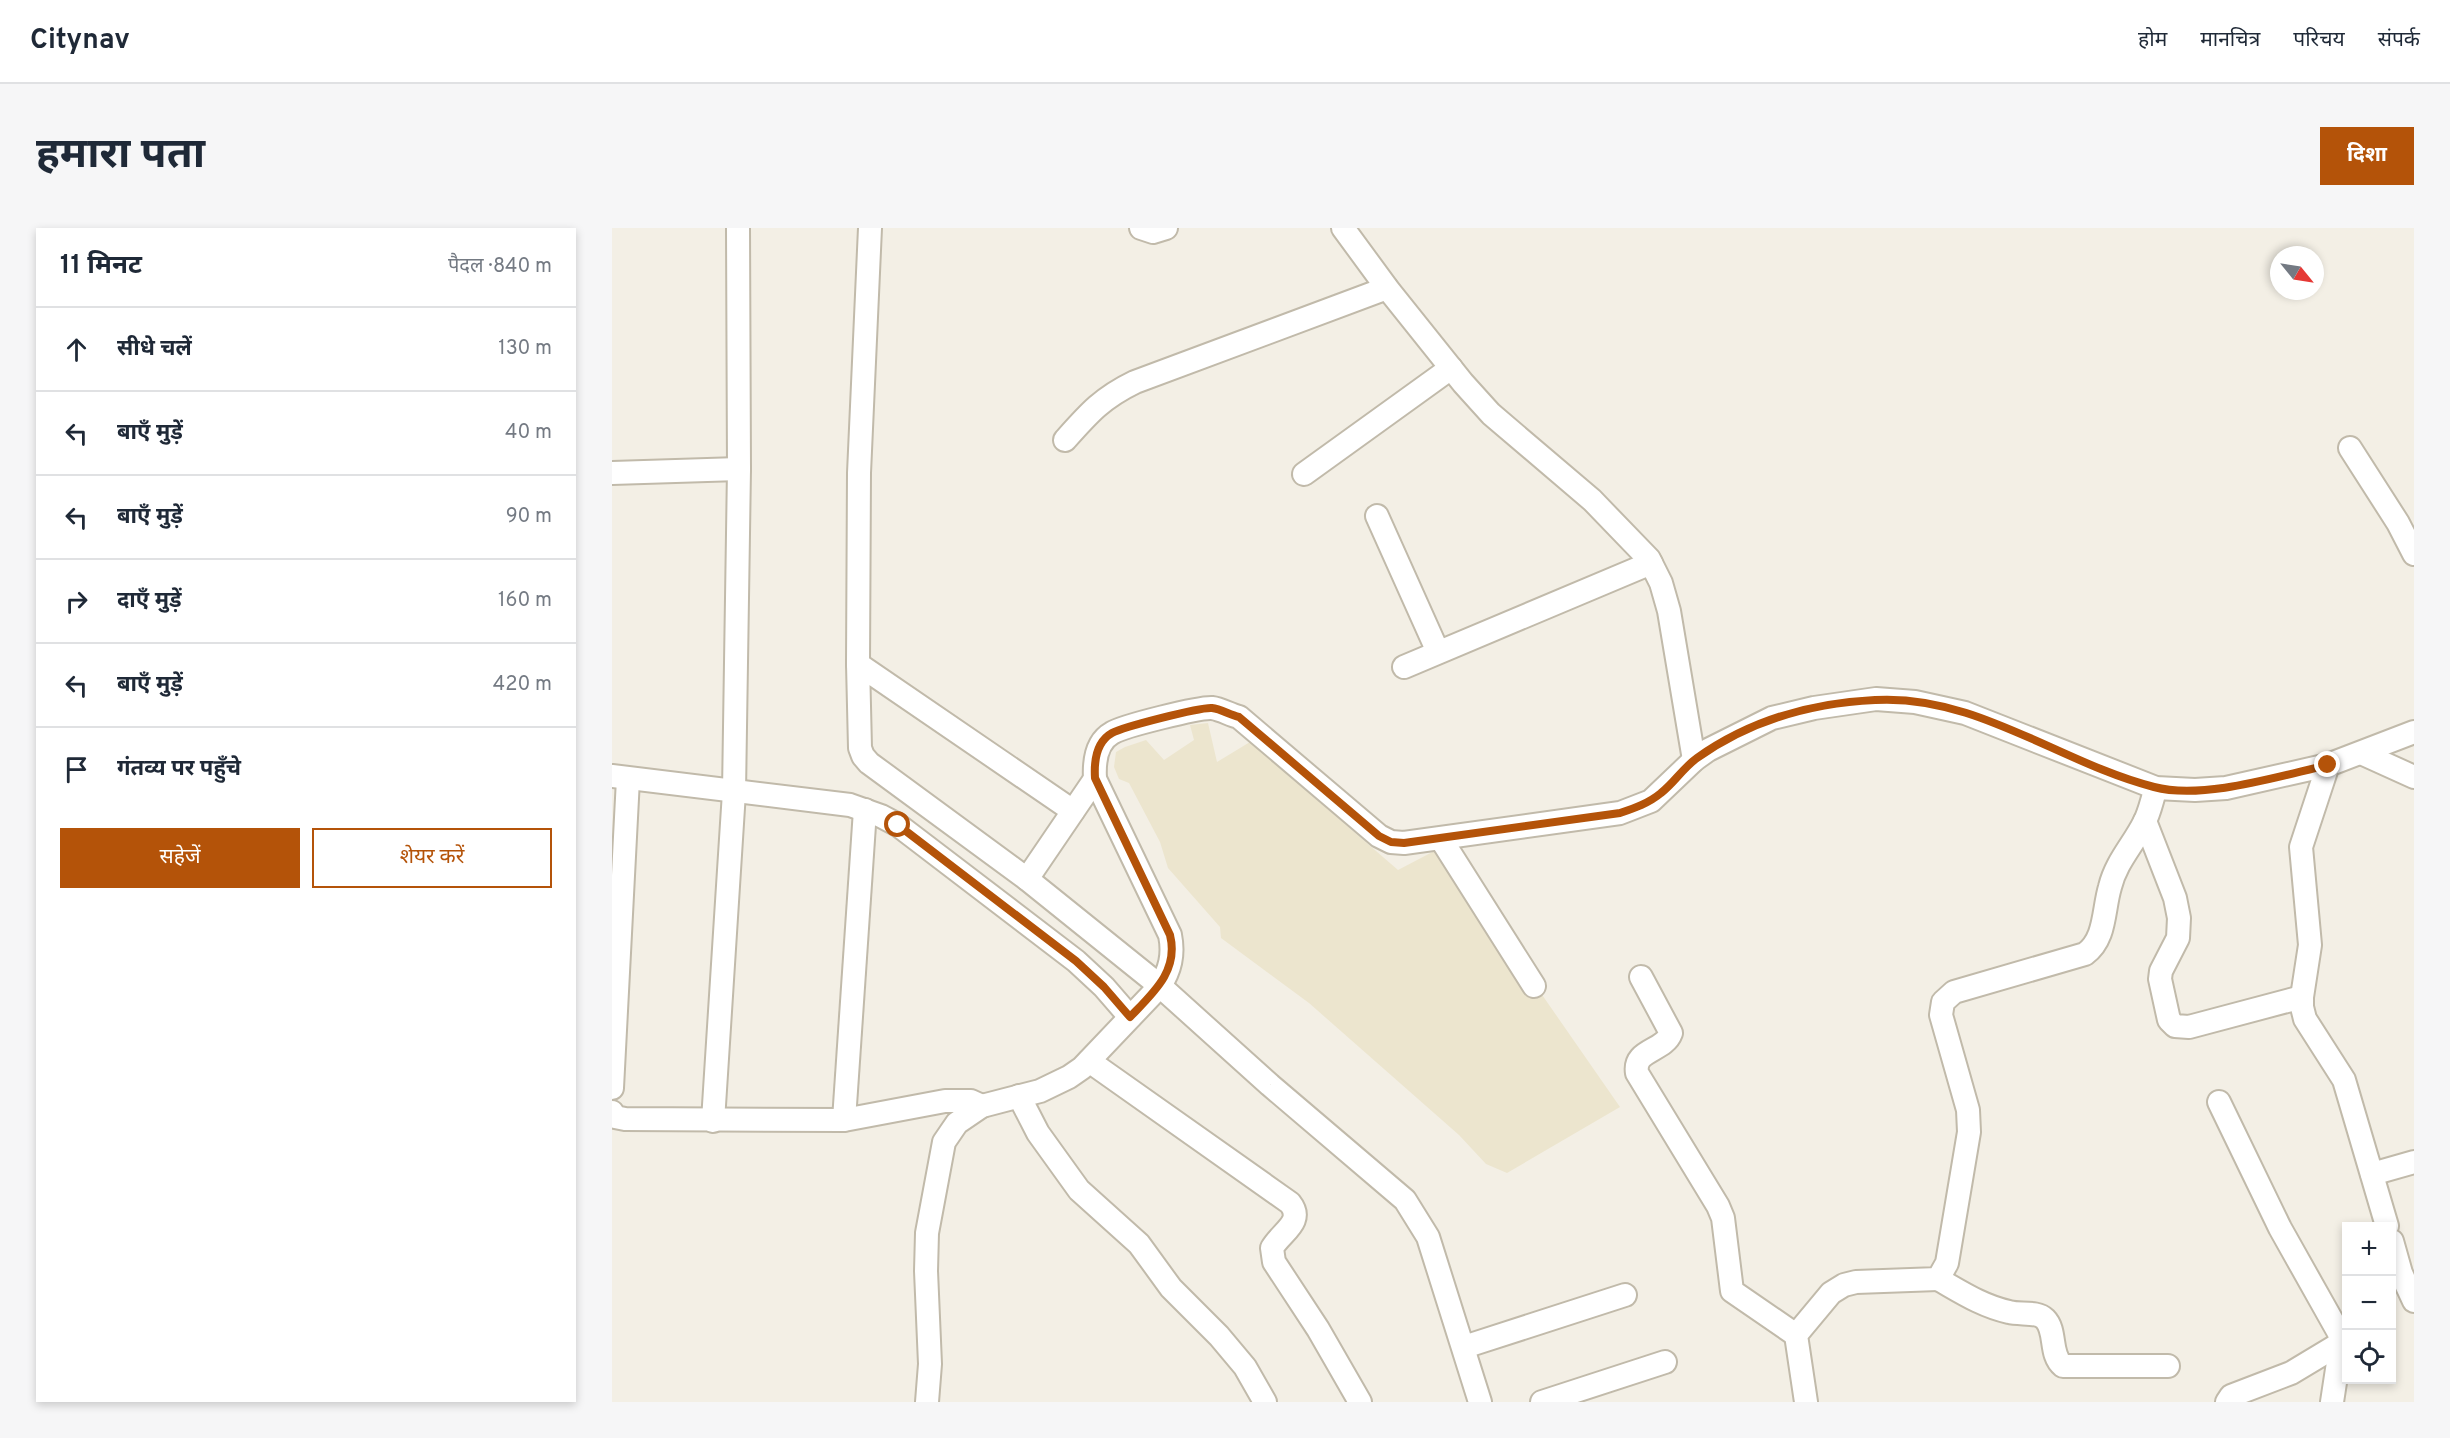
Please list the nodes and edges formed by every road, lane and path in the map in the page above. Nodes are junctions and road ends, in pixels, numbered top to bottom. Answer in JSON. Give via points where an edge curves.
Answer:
{"nodes":[{"id":1,"x":738,"y":228,"type":"edge"},
{"id":2,"x":870,"y":228,"type":"edge"},
{"id":3,"x":1141,"y":228,"type":"edge"},
{"id":4,"x":1166,"y":228,"type":"edge"},
{"id":5,"x":1343,"y":228,"type":"edge"},
{"id":6,"x":1387,"y":288,"type":"junction"},
{"id":7,"x":1451,"y":368,"type":"junction"},
{"id":8,"x":1065,"y":440,"type":"dead end"},
{"id":9,"x":2350,"y":448,"type":"dead end"},
{"id":10,"x":739,"y":469,"type":"junction"},
{"id":11,"x":612,"y":473,"type":"edge"},
{"id":12,"x":1304,"y":474,"type":"dead end"},
{"id":13,"x":1377,"y":516,"type":"dead end"},
{"id":14,"x":2414,"y":554,"type":"edge"},
{"id":15,"x":1651,"y":563,"type":"junction"},
{"id":16,"x":1438,"y":652,"type":"junction"},
{"id":17,"x":858,"y":664,"type":"junction"},
{"id":18,"x":1404,"y":667,"type":"dead end"},
{"id":19,"x":2414,"y":732,"type":"edge"},
{"id":20,"x":2361,"y":753,"type":"junction"},
{"id":21,"x":1694,"y":760,"type":"junction"},
{"id":22,"x":2328,"y":765,"type":"junction"},
{"id":23,"x":2414,"y":777,"type":"edge"},
{"id":24,"x":620,"y":778,"type":"edge"},
{"id":25,"x":1095,"y":778,"type":"junction"},
{"id":26,"x":2156,"y":788,"type":"junction"},
{"id":27,"x":734,"y":792,"type":"junction"},
{"id":28,"x":865,"y":810,"type":"junction"},
{"id":29,"x":1073,"y":811,"type":"junction"},
{"id":30,"x":2145,"y":822,"type":"junction"},
{"id":31,"x":1441,"y":839,"type":"junction"},
{"id":32,"x":1027,"y":879,"type":"junction"},
{"id":33,"x":1641,"y":977,"type":"dead end"},
{"id":34,"x":1534,"y":986,"type":"dead end"},
{"id":35,"x":1156,"y":990,"type":"junction"},
{"id":36,"x":2302,"y":997,"type":"junction"},
{"id":37,"x":1133,"y":1014,"type":"junction"},
{"id":38,"x":1089,"y":1060,"type":"junction"},
{"id":39,"x":612,"y":1088,"type":"edge"},
{"id":40,"x":1019,"y":1096,"type":"junction"},
{"id":41,"x":2219,"y":1102,"type":"dead end"},
{"id":42,"x":982,"y":1106,"type":"junction"},
{"id":43,"x":612,"y":1112,"type":"edge"},
{"id":44,"x":844,"y":1120,"type":"junction"},
{"id":45,"x":713,"y":1121,"type":"junction"},
{"id":46,"x":2414,"y":1162,"type":"edge"},
{"id":47,"x":2372,"y":1174,"type":"junction"},
{"id":48,"x":2386,"y":1222,"type":"edge"},
{"id":49,"x":2396,"y":1257,"type":"edge"},
{"id":50,"x":1938,"y":1279,"type":"junction"},
{"id":51,"x":1625,"y":1295,"type":"dead end"},
{"id":52,"x":2414,"y":1301,"type":"edge"},
{"id":53,"x":1796,"y":1335,"type":"junction"},
{"id":54,"x":2341,"y":1343,"type":"junction"},
{"id":55,"x":1464,"y":1347,"type":"junction"},
{"id":56,"x":1665,"y":1362,"type":"dead end"},
{"id":57,"x":2168,"y":1366,"type":"dead end"},
{"id":58,"x":927,"y":1402,"type":"edge"},
{"id":59,"x":1265,"y":1402,"type":"edge"},
{"id":60,"x":1360,"y":1402,"type":"edge"},
{"id":61,"x":1480,"y":1402,"type":"edge"},
{"id":62,"x":1542,"y":1402,"type":"edge"},
{"id":63,"x":1806,"y":1402,"type":"edge"},
{"id":64,"x":2227,"y":1402,"type":"edge"},
{"id":65,"x":2332,"y":1402,"type":"edge"}],
"edges":[{"from":1,"to":10,"type":"street"},
{"from":2,"to":17,"type":"street","via":[[859,473]]},
{"from":3,"to":4,"type":"street","via":[[1153,232]]},
{"from":5,"to":6,"type":"street"},
{"from":6,"to":7,"type":"street"},
{"from":6,"to":8,"type":"street","via":[[1135,382],[1096,405]]},
{"from":7,"to":12,"type":"street"},
{"from":7,"to":15,"type":"street","via":[[1491,414],[1592,500]]},
{"from":9,"to":14,"type":"street"},
{"from":10,"to":11,"type":"street"},
{"from":10,"to":27,"type":"street"},
{"from":13,"to":16,"type":"street"},
{"from":15,"to":16,"type":"street"},
{"from":15,"to":21,"type":"street","via":[[1669,611]]},
{"from":16,"to":18,"type":"street"},
{"from":17,"to":29,"type":"street"},
{"from":17,"to":32,"type":"street","via":[[863,756]]},
{"from":19,"to":20,"type":"street"},
{"from":20,"to":22,"type":"street"},
{"from":20,"to":23,"type":"street"},
{"from":21,"to":26,"type":"street","via":[[1772,718],[1876,699],[1915,702],[1965,713]]},
{"from":21,"to":31,"type":"street","via":[[1651,801],[1629,810]]},
{"from":22,"to":26,"type":"street","via":[[2226,788]]},
{"from":22,"to":36,"type":"street","via":[[2301,847],[2310,945]]},
{"from":24,"to":27,"type":"street"},
{"from":24,"to":39,"type":"street"},
{"from":25,"to":29,"type":"street"},
{"from":25,"to":31,"type":"street","via":[[1094,760],[1112,733],[1193,709],[1212,708],[1239,717],[1379,836],[1404,843]]},
{"from":25,"to":35,"type":"street","via":[[1170,935],[1172,957]]},
{"from":26,"to":30,"type":"street"},
{"from":27,"to":28,"type":"street"},
{"from":27,"to":45,"type":"street"},
{"from":28,"to":37,"type":"street","via":[[898,825],[1076,961]]},
{"from":28,"to":44,"type":"street"},
{"from":29,"to":32,"type":"street"},
{"from":30,"to":36,"type":"street","via":[[2175,897],[2179,918],[2178,938],[2160,979],[2169,1020],[2175,1026],[2189,1027]]},
{"from":30,"to":50,"type":"street","via":[[2116,869],[2094,948],[2085,954],[1954,992],[1943,1002],[1941,1015],[1968,1110],[1969,1132],[1947,1263]]},
{"from":31,"to":34,"type":"street"},
{"from":32,"to":35,"type":"street"},
{"from":33,"to":53,"type":"street","via":[[1671,1033],[1666,1042],[1640,1057],[1636,1074],[1718,1206],[1732,1291]]},
{"from":35,"to":37,"type":"street"},
{"from":35,"to":55,"type":"street","via":[[1405,1200],[1428,1237]]},
{"from":36,"to":47,"type":"street","via":[[2305,1019],[2344,1080]]},
{"from":37,"to":38,"type":"street"},
{"from":38,"to":40,"type":"street","via":[[1069,1077]]},
{"from":38,"to":60,"type":"street","via":[[1296,1210],[1296,1216],[1272,1248],[1274,1263]]},
{"from":40,"to":42,"type":"street"},
{"from":40,"to":59,"type":"street","via":[[1038,1133],[1079,1190],[1139,1244],[1171,1288],[1245,1367]]},
{"from":41,"to":54,"type":"street","via":[[2280,1228],[2335,1322]]},
{"from":42,"to":44,"type":"street","via":[[971,1101],[945,1101]]},
{"from":42,"to":58,"type":"street","via":[[957,1123],[944,1142],[932,1199],[926,1262],[930,1364]]},
{"from":43,"to":45,"type":"street","via":[[615,1118],[624,1119]]},
{"from":44,"to":45,"type":"street"},
{"from":46,"to":47,"type":"street"},
{"from":47,"to":48,"type":"street"},
{"from":49,"to":52,"type":"street"},
{"from":50,"to":53,"type":"street","via":[[1856,1282],[1844,1286],[1831,1293]]},
{"from":50,"to":57,"type":"street","via":[[1981,1304],[2043,1317],[2048,1322],[2056,1357],[2063,1366]]},
{"from":51,"to":55,"type":"street"},
{"from":53,"to":63,"type":"street"},
{"from":54,"to":64,"type":"street","via":[[2291,1373],[2231,1396]]},
{"from":54,"to":65,"type":"street"},
{"from":55,"to":61,"type":"street"},
{"from":56,"to":62,"type":"street"}]}
